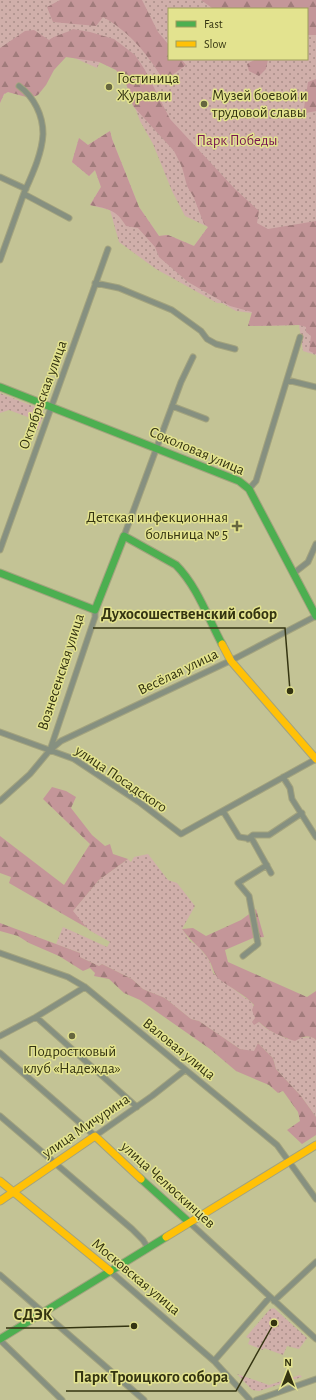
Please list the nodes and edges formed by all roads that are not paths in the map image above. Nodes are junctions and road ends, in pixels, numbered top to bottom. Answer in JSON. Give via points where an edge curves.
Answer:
{"nodes":[{"id":1,"x":19,"y":86,"type":"dead end"},
{"id":2,"x":0,"y":177,"type":"edge"},
{"id":3,"x":25,"y":191,"type":"junction"},
{"id":4,"x":69,"y":218,"type":"dead end"},
{"id":5,"x":2,"y":247,"type":"edge"},
{"id":6,"x":108,"y":249,"type":"dead end"},
{"id":7,"x":0,"y":260,"type":"edge"},
{"id":8,"x":95,"y":283,"type":"junction"},
{"id":9,"x":300,"y":337,"type":"dead end"},
{"id":10,"x":235,"y":349,"type":"dead end"},
{"id":11,"x":193,"y":357,"type":"dead end"},
{"id":12,"x":288,"y":380,"type":"junction"},
{"id":13,"x":0,"y":387,"type":"edge"},
{"id":14,"x":316,"y":387,"type":"edge"},
{"id":15,"x":52,"y":406,"type":"junction"},
{"id":16,"x":172,"y":406,"type":"junction"},
{"id":17,"x":206,"y":419,"type":"dead end"},
{"id":18,"x":156,"y":448,"type":"junction"},
{"id":19,"x":249,"y":489,"type":"junction"},
{"id":20,"x":124,"y":536,"type":"junction"},
{"id":21,"x":316,"y":544,"type":"edge"},
{"id":22,"x":0,"y":550,"type":"edge"},
{"id":23,"x":0,"y":573,"type":"edge"},
{"id":24,"x":294,"y":573,"type":"junction"},
{"id":25,"x":95,"y":610,"type":"junction"},
{"id":26,"x":316,"y":616,"type":"edge"},
{"id":27,"x":230,"y":660,"type":"junction"},
{"id":28,"x":0,"y":732,"type":"edge"},
{"id":29,"x":50,"y":750,"type":"junction"},
{"id":30,"x":316,"y":759,"type":"edge"},
{"id":31,"x":283,"y":777,"type":"junction"},
{"id":32,"x":0,"y":801,"type":"edge"},
{"id":33,"x":222,"y":811,"type":"junction"},
{"id":34,"x":302,"y":813,"type":"junction"},
{"id":35,"x":316,"y":837,"type":"edge"},
{"id":36,"x":248,"y":839,"type":"junction"},
{"id":37,"x":267,"y":866,"type":"junction"},
{"id":38,"x":271,"y":873,"type":"dead end"},
{"id":39,"x":0,"y":953,"type":"edge"},
{"id":40,"x":243,"y":956,"type":"dead end"},
{"id":41,"x":85,"y":988,"type":"junction"},
{"id":42,"x":36,"y":1017,"type":"junction"},
{"id":43,"x":0,"y":1036,"type":"edge"},
{"id":44,"x":0,"y":1053,"type":"edge"},
{"id":45,"x":185,"y":1070,"type":"junction"},
{"id":46,"x":137,"y":1107,"type":"junction"},
{"id":47,"x":0,"y":1116,"type":"edge"},
{"id":48,"x":95,"y":1136,"type":"junction"},
{"id":49,"x":316,"y":1145,"type":"edge"},
{"id":50,"x":289,"y":1161,"type":"junction"},
{"id":51,"x":55,"y":1162,"type":"junction"},
{"id":52,"x":0,"y":1181,"type":"edge"},
{"id":53,"x":13,"y":1192,"type":"junction"},
{"id":54,"x":316,"y":1199,"type":"edge"},
{"id":55,"x":0,"y":1201,"type":"edge"},
{"id":56,"x":190,"y":1222,"type":"junction"},
{"id":57,"x":148,"y":1248,"type":"junction"},
{"id":58,"x":316,"y":1262,"type":"edge"},
{"id":59,"x":110,"y":1271,"type":"junction"},
{"id":60,"x":0,"y":1275,"type":"edge"},
{"id":61,"x":272,"y":1299,"type":"junction"},
{"id":62,"x":44,"y":1312,"type":"junction"},
{"id":63,"x":316,"y":1339,"type":"edge"},
{"id":64,"x":0,"y":1340,"type":"edge"},
{"id":65,"x":214,"y":1361,"type":"junction"},
{"id":66,"x":316,"y":1379,"type":"edge"},
{"id":67,"x":62,"y":1400,"type":"edge"},
{"id":68,"x":144,"y":1400,"type":"edge"},
{"id":69,"x":250,"y":1400,"type":"edge"},
{"id":70,"x":256,"y":1400,"type":"edge"}],
"edges":[{"from":1,"to":3,"type":"street","via":[[34,101],[43,134],[38,158]]},
{"from":2,"to":3,"type":"street"},
{"from":3,"to":4,"type":"street"},
{"from":3,"to":5,"type":"street"},
{"from":5,"to":7,"type":"street"},
{"from":6,"to":8,"type":"street","name":"Октябрьская улица"},
{"from":8,"to":10,"type":"street","via":[[120,288],[172,310],[201,331],[207,339]]},
{"from":8,"to":15,"type":"street","name":"Октябрьская улица"},
{"from":9,"to":12,"type":"street"},
{"from":11,"to":16,"type":"street","name":"Вознесенская улица"},
{"from":12,"to":14,"type":"street"},
{"from":12,"to":19,"type":"street","via":[[256,482]]},
{"from":13,"to":15,"type":"main road","name":"Соколовая улица"},
{"from":15,"to":18,"type":"main road","name":"Соколовая улица"},
{"from":15,"to":22,"type":"street","name":"Октябрьская улица"},
{"from":16,"to":17,"type":"street"},
{"from":16,"to":18,"type":"street","name":"Вознесенская улица"},
{"from":18,"to":19,"type":"main road","name":"Соколовая улица","via":[[230,476]]},
{"from":18,"to":20,"type":"street","name":"Вознесенская улица"},
{"from":19,"to":24,"type":"main road","name":"Соколовая улица"},
{"from":20,"to":25,"type":"main road","name":"Вознесенская улица"},
{"from":20,"to":27,"type":"main road","via":[[180,569]]},
{"from":21,"to":24,"type":"street","via":[[308,562]]},
{"from":23,"to":25,"type":"main road"},
{"from":24,"to":26,"type":"main road","name":"Соколовая улица"},
{"from":25,"to":29,"type":"street","name":"Вознесенская улица"},
{"from":26,"to":27,"type":"street","name":"Весёлая улица"},
{"from":27,"to":29,"type":"street","name":"Весёлая улица","via":[[61,742]]},
{"from":27,"to":30,"type":"main road"},
{"from":28,"to":29,"type":"street","name":"улица Посадского"},
{"from":29,"to":32,"type":"street","name":"Вознесенская улица","via":[[30,774]]},
{"from":29,"to":33,"type":"street","name":"улица Посадского","via":[[74,759],[139,802],[181,834]]},
{"from":30,"to":31,"type":"street"},
{"from":31,"to":33,"type":"street"},
{"from":31,"to":34,"type":"street","via":[[290,788],[292,799]]},
{"from":33,"to":36,"type":"street","via":[[239,837]]},
{"from":34,"to":35,"type":"street"},
{"from":34,"to":36,"type":"street","via":[[269,835],[253,835]]},
{"from":36,"to":37,"type":"street","via":[[252,839]]},
{"from":37,"to":38,"type":"street"},
{"from":37,"to":40,"type":"street","via":[[238,883],[249,896],[258,944]]},
{"from":39,"to":41,"type":"street","name":"Валовая улица","via":[[68,977]]},
{"from":41,"to":42,"type":"street"},
{"from":41,"to":45,"type":"street","name":"Валовая улица"},
{"from":42,"to":43,"type":"street"},
{"from":42,"to":46,"type":"street"},
{"from":44,"to":48,"type":"street","name":"улица Челюскинцев"},
{"from":45,"to":46,"type":"street","name":"улица Мичурина"},
{"from":45,"to":50,"type":"street","name":"Валовая улица","via":[[269,1138]]},
{"from":46,"to":48,"type":"street","name":"улица Мичурина"},
{"from":47,"to":51,"type":"street"},
{"from":48,"to":51,"type":"main road","name":"улица Мичурина"},
{"from":48,"to":56,"type":"main road","name":"улица Челюскинцев"},
{"from":49,"to":50,"type":"main road"},
{"from":50,"to":54,"type":"street","name":"Валовая улица"},
{"from":50,"to":56,"type":"main road"},
{"from":51,"to":53,"type":"main road","name":"улица Мичурина"},
{"from":51,"to":57,"type":"street","via":[[132,1229]]},
{"from":52,"to":53,"type":"main road","name":"Московская улица"},
{"from":53,"to":55,"type":"main road","name":"улица Мичурина"},
{"from":53,"to":59,"type":"main road","name":"Московская улица"},
{"from":56,"to":57,"type":"main road"},
{"from":56,"to":61,"type":"street","name":"улица Челюскинцев"},
{"from":57,"to":59,"type":"main road"},
{"from":58,"to":61,"type":"street"},
{"from":59,"to":62,"type":"main road"},
{"from":59,"to":65,"type":"street","name":"Московская улица"},
{"from":60,"to":62,"type":"street"},
{"from":61,"to":63,"type":"street","name":"улица Челюскинцев"},
{"from":61,"to":65,"type":"street"},
{"from":62,"to":64,"type":"main road"},
{"from":62,"to":68,"type":"street"},
{"from":64,"to":67,"type":"street"},
{"from":65,"to":69,"type":"street","name":"Московская улица"},
{"from":66,"to":70,"type":"street"}]}
